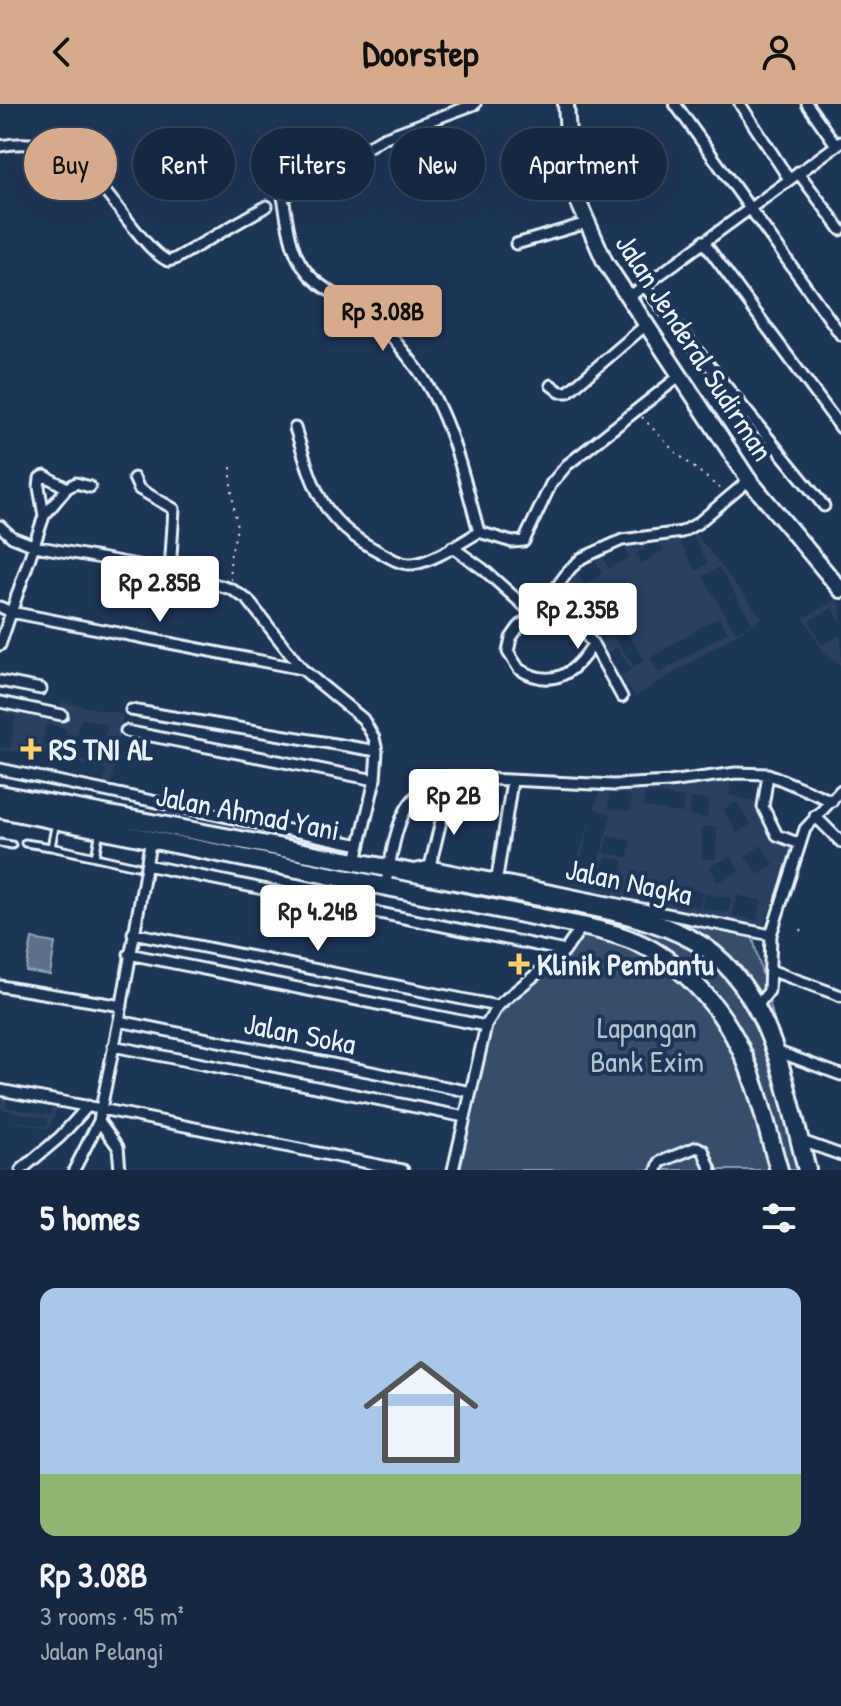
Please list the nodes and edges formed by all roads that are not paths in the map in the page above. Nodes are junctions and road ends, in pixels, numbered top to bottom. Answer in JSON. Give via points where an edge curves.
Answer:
{"nodes":[{"id":1,"x":475,"y":104,"type":"edge"},
{"id":2,"x":566,"y":104,"type":"edge"},
{"id":3,"x":675,"y":104,"type":"edge"},
{"id":4,"x":740,"y":104,"type":"edge"},
{"id":5,"x":807,"y":104,"type":"edge"},
{"id":6,"x":839,"y":144,"type":"edge"},
{"id":7,"x":0,"y":146,"type":"edge"},
{"id":8,"x":794,"y":176,"type":"junction"},
{"id":9,"x":267,"y":206,"type":"dead end"},
{"id":10,"x":748,"y":208,"type":"junction"},
{"id":11,"x":587,"y":223,"type":"junction"},
{"id":12,"x":841,"y":230,"type":"edge"},
{"id":13,"x":703,"y":241,"type":"junction"},
{"id":14,"x":516,"y":244,"type":"dead end"},
{"id":15,"x":645,"y":287,"type":"junction"},
{"id":16,"x":629,"y":297,"type":"junction"},
{"id":17,"x":647,"y":324,"type":"junction"},
{"id":18,"x":841,"y":335,"type":"edge"},
{"id":19,"x":681,"y":375,"type":"junction"},
{"id":20,"x":551,"y":385,"type":"dead end"},
{"id":21,"x":295,"y":428,"type":"dead end"},
{"id":22,"x":841,"y":428,"type":"edge"},
{"id":23,"x":134,"y":478,"type":"dead end"},
{"id":24,"x":749,"y":480,"type":"junction"},
{"id":25,"x":90,"y":487,"type":"dead end"},
{"id":26,"x":67,"y":488,"type":"junction"},
{"id":27,"x":824,"y":506,"type":"dead end"},
{"id":28,"x":44,"y":516,"type":"junction"},
{"id":29,"x":0,"y":526,"type":"edge"},
{"id":30,"x":479,"y":532,"type":"junction"},
{"id":31,"x":35,"y":546,"type":"junction"},
{"id":32,"x":452,"y":547,"type":"junction"},
{"id":33,"x":170,"y":571,"type":"junction"},
{"id":34,"x":841,"y":590,"type":"edge"},
{"id":35,"x":553,"y":591,"type":"junction"},
{"id":36,"x":0,"y":607,"type":"edge"},
{"id":37,"x":11,"y":612,"type":"junction"},
{"id":38,"x":532,"y":613,"type":"junction"},
{"id":39,"x":593,"y":644,"type":"junction"},
{"id":40,"x":0,"y":645,"type":"edge"},
{"id":41,"x":302,"y":669,"type":"junction"},
{"id":42,"x":0,"y":681,"type":"edge"},
{"id":43,"x":41,"y":689,"type":"dead end"},
{"id":44,"x":622,"y":697,"type":"dead end"},
{"id":45,"x":0,"y":702,"type":"edge"},
{"id":46,"x":131,"y":710,"type":"dead end"},
{"id":47,"x":62,"y":715,"type":"dead end"},
{"id":48,"x":126,"y":731,"type":"dead end"},
{"id":49,"x":377,"y":751,"type":"junction"},
{"id":50,"x":0,"y":769,"type":"edge"},
{"id":51,"x":768,"y":774,"type":"junction"},
{"id":52,"x":375,"y":780,"type":"junction"},
{"id":53,"x":512,"y":781,"type":"junction"},
{"id":54,"x":841,"y":790,"type":"edge"},
{"id":55,"x":0,"y":794,"type":"edge"},
{"id":56,"x":446,"y":801,"type":"dead end"},
{"id":57,"x":832,"y":801,"type":"junction"},
{"id":58,"x":0,"y":809,"type":"edge"},
{"id":59,"x":815,"y":816,"type":"junction"},
{"id":60,"x":56,"y":821,"type":"junction"},
{"id":61,"x":100,"y":829,"type":"junction"},
{"id":62,"x":151,"y":838,"type":"junction"},
{"id":63,"x":841,"y":842,"type":"edge"},
{"id":64,"x":0,"y":843,"type":"edge"},
{"id":65,"x":25,"y":843,"type":"dead end"},
{"id":66,"x":800,"y":844,"type":"junction"},
{"id":67,"x":12,"y":845,"type":"dead end"},
{"id":68,"x":51,"y":847,"type":"junction"},
{"id":69,"x":358,"y":853,"type":"junction"},
{"id":70,"x":95,"y":857,"type":"junction"},
{"id":71,"x":141,"y":866,"type":"junction"},
{"id":72,"x":430,"y":866,"type":"junction"},
{"id":73,"x":398,"y":870,"type":"junction"},
{"id":74,"x":497,"y":878,"type":"junction"},
{"id":75,"x":385,"y":886,"type":"junction"},
{"id":76,"x":582,"y":926,"type":"junction"},
{"id":77,"x":133,"y":933,"type":"junction"},
{"id":78,"x":771,"y":935,"type":"junction"},
{"id":79,"x":565,"y":951,"type":"junction"},
{"id":80,"x":129,"y":954,"type":"junction"},
{"id":81,"x":770,"y":970,"type":"junction"},
{"id":82,"x":0,"y":986,"type":"edge"},
{"id":83,"x":841,"y":996,"type":"edge"},
{"id":84,"x":122,"y":1006,"type":"junction"},
{"id":85,"x":497,"y":1006,"type":"junction"},
{"id":86,"x":757,"y":1006,"type":"junction"},
{"id":87,"x":119,"y":1021,"type":"junction"},
{"id":88,"x":486,"y":1026,"type":"junction"},
{"id":89,"x":113,"y":1046,"type":"junction"},
{"id":90,"x":776,"y":1051,"type":"junction"},
{"id":91,"x":841,"y":1075,"type":"edge"},
{"id":92,"x":0,"y":1090,"type":"edge"},
{"id":93,"x":471,"y":1092,"type":"junction"},
{"id":94,"x":88,"y":1106,"type":"junction"},
{"id":95,"x":101,"y":1109,"type":"junction"},
{"id":96,"x":465,"y":1117,"type":"junction"},
{"id":97,"x":99,"y":1121,"type":"junction"},
{"id":98,"x":799,"y":1139,"type":"junction"},
{"id":99,"x":841,"y":1155,"type":"edge"},
{"id":100,"x":21,"y":1170,"type":"edge"},
{"id":101,"x":74,"y":1170,"type":"edge"},
{"id":102,"x":120,"y":1170,"type":"edge"},
{"id":103,"x":403,"y":1170,"type":"edge"},
{"id":104,"x":453,"y":1170,"type":"edge"},
{"id":105,"x":657,"y":1170,"type":"edge"},
{"id":106,"x":711,"y":1170,"type":"edge"},
{"id":107,"x":779,"y":1170,"type":"edge"},
{"id":108,"x":807,"y":1170,"type":"edge"}],
"edges":[{"from":1,"to":30,"type":"street","via":[[383,138],[283,197],[296,254],[309,275],[373,319],[428,384],[456,452]]},
{"from":2,"to":11,"type":"main road","name":"Jalan Jenderal Sudirman","via":[[573,184]]},
{"from":3,"to":10,"type":"street"},
{"from":4,"to":8,"type":"street"},
{"from":5,"to":6,"type":"street"},
{"from":6,"to":8,"type":"street"},
{"from":7,"to":9,"type":"street","via":[[44,147],[77,161],[168,261]]},
{"from":8,"to":10,"type":"street"},
{"from":8,"to":12,"type":"street"},
{"from":10,"to":13,"type":"street"},
{"from":10,"to":18,"type":"street"},
{"from":11,"to":14,"type":"street"},
{"from":11,"to":16,"type":"main road","name":"Jalan Jenderal Sudirman"},
{"from":13,"to":15,"type":"street"},
{"from":13,"to":22,"type":"street"},
{"from":15,"to":16,"type":"street"},
{"from":15,"to":27,"type":"street"},
{"from":16,"to":17,"type":"main road","name":"Jalan Jenderal Sudirman"},
{"from":17,"to":19,"type":"main road","name":"Jalan Jenderal Sudirman"},
{"from":17,"to":20,"type":"street","via":[[568,392]]},
{"from":19,"to":24,"type":"main road","name":"Jalan Jenderal Sudirman"},
{"from":19,"to":30,"type":"street","via":[[558,475],[524,541]]},
{"from":21,"to":32,"type":"street","via":[[321,500],[346,532],[406,564]]},
{"from":23,"to":33,"type":"street","via":[[139,489],[174,509]]},
{"from":24,"to":34,"type":"main road","name":"Jalan Jenderal Sudirman"},
{"from":24,"to":35,"type":"street","via":[[682,532],[622,540],[582,558]]},
{"from":25,"to":26,"type":"street","via":[[76,483]]},
{"from":26,"to":28,"type":"street"},
{"from":26,"to":28,"type":"street","via":[[40,478]]},
{"from":28,"to":31,"type":"street"},
{"from":29,"to":31,"type":"street"},
{"from":30,"to":32,"type":"street"},
{"from":31,"to":33,"type":"street"},
{"from":31,"to":37,"type":"street"},
{"from":32,"to":38,"type":"street"},
{"from":33,"to":41,"type":"street","via":[[231,589],[248,600]]},
{"from":35,"to":38,"type":"street"},
{"from":35,"to":39,"type":"street"},
{"from":36,"to":37,"type":"street"},
{"from":37,"to":40,"type":"street"},
{"from":37,"to":41,"type":"street"},
{"from":38,"to":39,"type":"street","via":[[518,628],[508,652],[526,673],[564,676]]},
{"from":39,"to":44,"type":"street"},
{"from":41,"to":49,"type":"street","via":[[363,719]]},
{"from":42,"to":43,"type":"street"},
{"from":45,"to":47,"type":"street"},
{"from":46,"to":49,"type":"street"},
{"from":48,"to":52,"type":"street"},
{"from":49,"to":52,"type":"street"},
{"from":50,"to":69,"type":"street"},
{"from":51,"to":53,"type":"street","via":[[614,785]]},
{"from":51,"to":57,"type":"street"},
{"from":51,"to":66,"type":"street","via":[[764,809],[778,835]]},
{"from":52,"to":69,"type":"street"},
{"from":53,"to":73,"type":"street","via":[[453,776],[429,786],[401,817]]},
{"from":53,"to":74,"type":"street"},
{"from":54,"to":57,"type":"street"},
{"from":55,"to":69,"type":"highway","name":"Jalan Ahmad Yani"},
{"from":56,"to":72,"type":"street"},
{"from":57,"to":59,"type":"street"},
{"from":58,"to":60,"type":"highway"},
{"from":59,"to":63,"type":"street"},
{"from":59,"to":66,"type":"street"},
{"from":60,"to":61,"type":"highway"},
{"from":60,"to":68,"type":"lane"},
{"from":61,"to":62,"type":"highway"},
{"from":61,"to":70,"type":"lane"},
{"from":62,"to":71,"type":"street"},
{"from":62,"to":75,"type":"highway"},
{"from":64,"to":67,"type":"lane"},
{"from":65,"to":68,"type":"lane"},
{"from":66,"to":78,"type":"street"},
{"from":68,"to":70,"type":"lane"},
{"from":69,"to":73,"type":"highway","name":"Jalan Ahmad Yani"},
{"from":70,"to":71,"type":"lane"},
{"from":71,"to":77,"type":"street"},
{"from":71,"to":79,"type":"street"},
{"from":72,"to":73,"type":"street"},
{"from":72,"to":74,"type":"street","name":"Jalan Nagka"},
{"from":73,"to":75,"type":"street"},
{"from":73,"to":86,"type":"highway","name":"Jalan Ahmad Yani","via":[[646,920],[708,950]]},
{"from":74,"to":78,"type":"street","name":"Jalan Nagka"},
{"from":75,"to":76,"type":"highway"},
{"from":76,"to":79,"type":"street"},
{"from":76,"to":107,"type":"highway","via":[[652,950],[716,1010],[744,1056]]},
{"from":77,"to":80,"type":"street"},
{"from":77,"to":85,"type":"street"},
{"from":78,"to":81,"type":"street"},
{"from":79,"to":85,"type":"street"},
{"from":80,"to":84,"type":"street"},
{"from":80,"to":88,"type":"street"},
{"from":81,"to":83,"type":"street"},
{"from":81,"to":86,"type":"street","via":[[768,995]]},
{"from":82,"to":84,"type":"street"},
{"from":84,"to":87,"type":"street"},
{"from":85,"to":88,"type":"street"},
{"from":86,"to":90,"type":"highway","name":"Jalan Ahmad Yani"},
{"from":87,"to":89,"type":"street"},
{"from":87,"to":93,"type":"street","name":"Jalan Soka"},
{"from":88,"to":93,"type":"street"},
{"from":89,"to":95,"type":"street"},
{"from":89,"to":96,"type":"street"},
{"from":90,"to":91,"type":"street"},
{"from":90,"to":98,"type":"highway","name":"Jalan Ahmad Yani"},
{"from":92,"to":94,"type":"street"},
{"from":93,"to":96,"type":"street"},
{"from":94,"to":95,"type":"street"},
{"from":94,"to":100,"type":"street"},
{"from":95,"to":97,"type":"street"},
{"from":95,"to":103,"type":"street"},
{"from":96,"to":104,"type":"street"},
{"from":97,"to":101,"type":"street"},
{"from":97,"to":102,"type":"street","via":[[118,1147]]},
{"from":98,"to":99,"type":"street"},
{"from":98,"to":108,"type":"highway","name":"Jalan Ahmad Yani"},
{"from":105,"to":106,"type":"street","via":[[658,1163],[697,1147]]}]}
